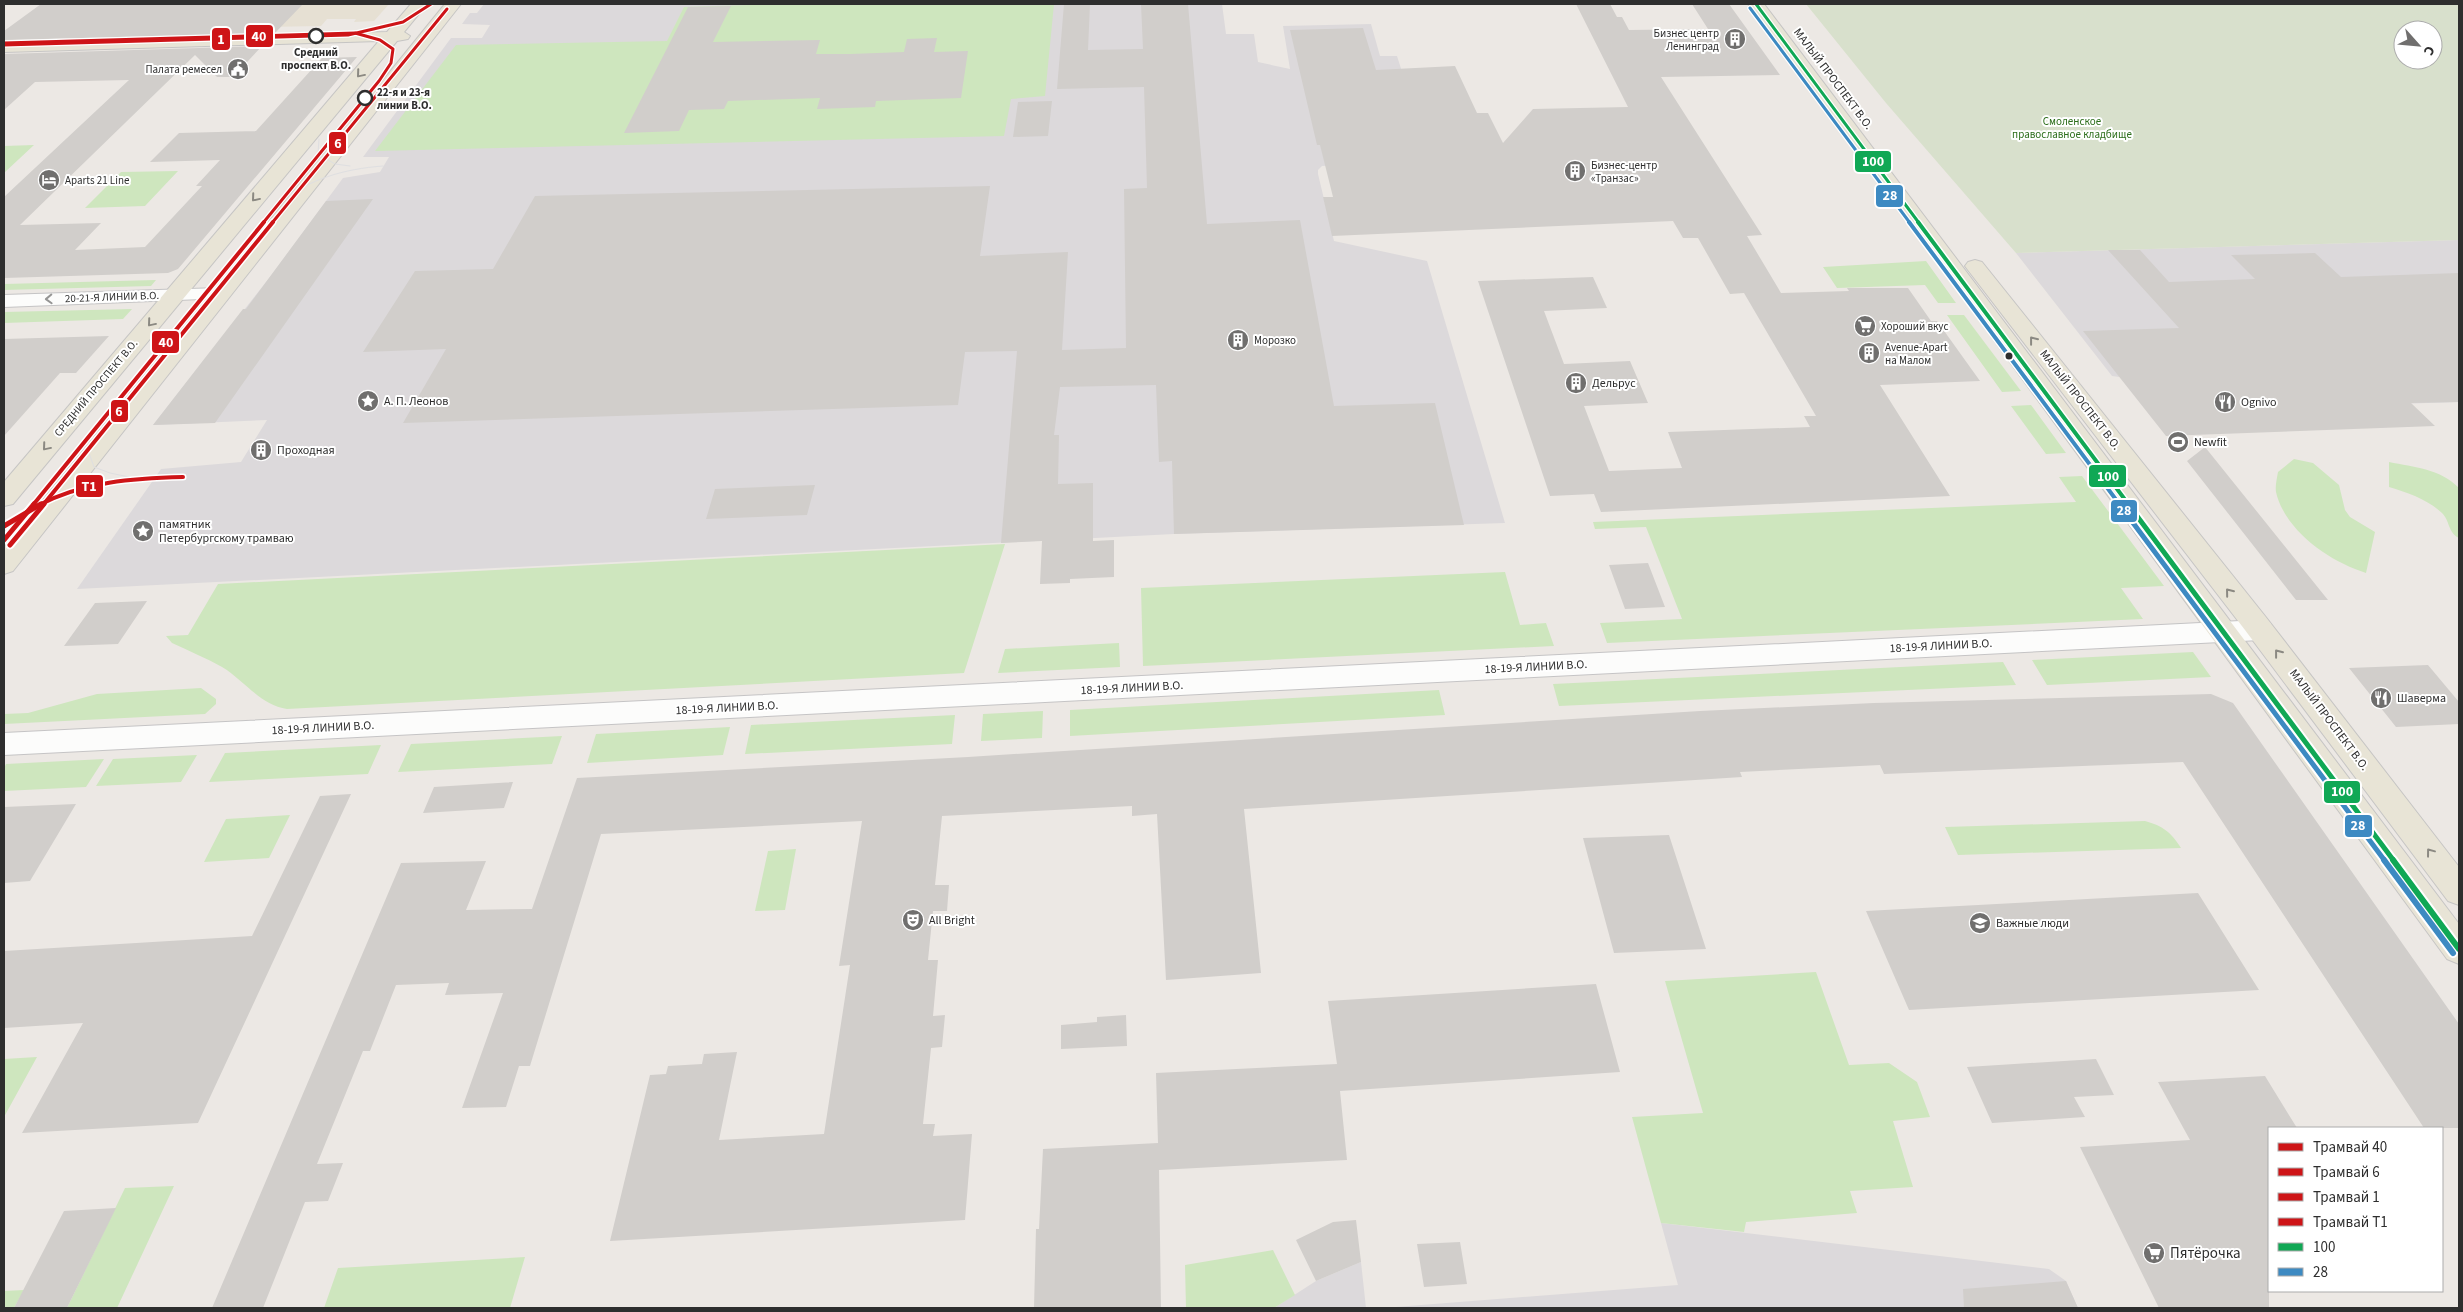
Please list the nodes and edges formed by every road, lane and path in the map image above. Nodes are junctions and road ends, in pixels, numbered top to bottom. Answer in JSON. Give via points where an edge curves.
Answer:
{"nodes":[{"id":1,"x":419,"y":4,"type":"edge"},
{"id":2,"x":453,"y":4,"type":"edge"},
{"id":3,"x":1756,"y":4,"type":"edge"},
{"id":4,"x":1776,"y":4,"type":"edge"},
{"id":5,"x":427,"y":36,"type":"junction"},
{"id":6,"x":392,"y":37,"type":"junction"},
{"id":7,"x":4,"y":47,"type":"edge"},
{"id":8,"x":220,"y":294,"type":"junction"},
{"id":9,"x":174,"y":295,"type":"junction"},
{"id":10,"x":4,"y":301,"type":"edge"},
{"id":11,"x":4,"y":498,"type":"edge"},
{"id":12,"x":4,"y":565,"type":"edge"},
{"id":13,"x":2260,"y":630,"type":"junction"},
{"id":14,"x":2224,"y":632,"type":"junction"},
{"id":15,"x":4,"y":744,"type":"edge"},
{"id":16,"x":2459,"y":891,"type":"edge"},
{"id":17,"x":2459,"y":948,"type":"edge"}],
"edges":[{"from":1,"to":6,"type":"main road","name":"СРЕДНИЙ ПРОСПЕКТ В.О."},
{"from":2,"to":5,"type":"main road"},
{"from":3,"to":14,"type":"main road","name":"МАЛЫЙ ПРОСПЕКТ В.О."},
{"from":13,"to":4,"type":"main road","name":"МАЛЫЙ ПРОСПЕКТ В.О.","one_way":true,"via":[[1984,278]]},
{"from":5,"to":6,"type":"main road"},
{"from":5,"to":8,"type":"main road"},
{"from":6,"to":7,"type":"main road"},
{"from":6,"to":9,"type":"main road","name":"СРЕДНИЙ ПРОСПЕКТ В.О.","one_way":true},
{"from":8,"to":9,"type":"street","name":"20-21-Я ЛИНИИ В.О."},
{"from":8,"to":12,"type":"main road"},
{"from":9,"to":10,"type":"street","name":"20-21-Я ЛИНИИ В.О.","one_way":true},
{"from":9,"to":11,"type":"main road","name":"СРЕДНИЙ ПРОСПЕКТ В.О.","one_way":true},
{"from":13,"to":14,"type":"street","name":"18-19-Я ЛИНИИ В.О."},
{"from":16,"to":13,"type":"main road","name":"МАЛЫЙ ПРОСПЕКТ В.О.","one_way":true},
{"from":14,"to":15,"type":"street","name":"18-19-Я ЛИНИИ В.О."},
{"from":14,"to":17,"type":"main road","name":"МАЛЫЙ ПРОСПЕКТ В.О."}]}
